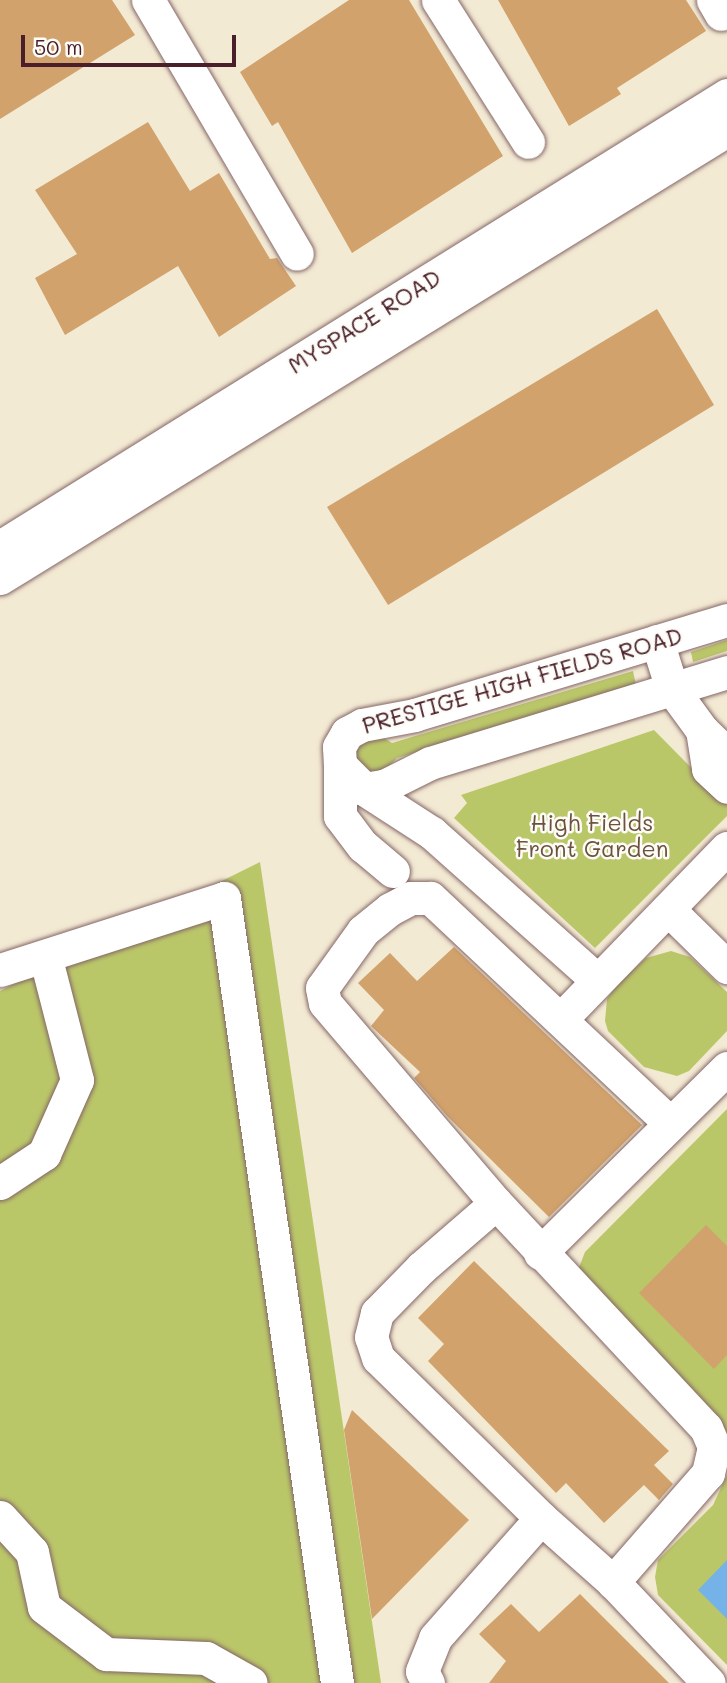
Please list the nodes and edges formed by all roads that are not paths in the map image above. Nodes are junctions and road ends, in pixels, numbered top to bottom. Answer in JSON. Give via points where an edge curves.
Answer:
{"nodes":[{"id":1,"x":148,"y":0,"type":"edge"},
{"id":2,"x":438,"y":0,"type":"edge"},
{"id":3,"x":727,"y":95,"type":"edge"},
{"id":4,"x":727,"y":130,"type":"edge"},
{"id":5,"x":528,"y":142,"type":"dead end"},
{"id":6,"x":297,"y":254,"type":"dead end"},
{"id":7,"x":0,"y":547,"type":"edge"},
{"id":8,"x":0,"y":578,"type":"edge"},
{"id":9,"x":727,"y":620,"type":"edge"},
{"id":10,"x":657,"y":641,"type":"junction"},
{"id":11,"x":727,"y":672,"type":"edge"},
{"id":12,"x":672,"y":689,"type":"junction"},
{"id":13,"x":702,"y":730,"type":"junction"},
{"id":14,"x":727,"y":754,"type":"edge"},
{"id":15,"x":340,"y":765,"type":"junction"},
{"id":16,"x":727,"y":787,"type":"edge"},
{"id":17,"x":364,"y":789,"type":"junction"},
{"id":18,"x":727,"y":848,"type":"edge"},
{"id":19,"x":393,"y":872,"type":"dead end"},
{"id":20,"x":668,"y":908,"type":"junction"},
{"id":21,"x":46,"y":959,"type":"junction"},
{"id":22,"x":727,"y":967,"type":"edge"},
{"id":23,"x":0,"y":970,"type":"edge"},
{"id":24,"x":597,"y":980,"type":"junction"},
{"id":25,"x":561,"y":1019,"type":"junction"},
{"id":26,"x":727,"y":1068,"type":"edge"},
{"id":27,"x":670,"y":1123,"type":"junction"},
{"id":28,"x":0,"y":1183,"type":"edge"},
{"id":29,"x":496,"y":1203,"type":"junction"},
{"id":30,"x":540,"y":1253,"type":"junction"},
{"id":31,"x":0,"y":1517,"type":"edge"},
{"id":32,"x":541,"y":1518,"type":"junction"},
{"id":33,"x":613,"y":1582,"type":"junction"},
{"id":34,"x":423,"y":1679,"type":"edge"},
{"id":35,"x":251,"y":1683,"type":"edge"},
{"id":36,"x":337,"y":1683,"type":"edge"},
{"id":37,"x":709,"y":1683,"type":"edge"}],
"edges":[{"from":1,"to":6,"type":"street"},
{"from":2,"to":5,"type":"street"},
{"from":3,"to":7,"type":"street","name":"MYSPACE ROAD"},
{"from":4,"to":8,"type":"street","name":"MYSPACE ROAD"},
{"from":9,"to":10,"type":"street","name":"PRESTIGE HIGH FIELDS ROAD"},
{"from":10,"to":12,"type":"street"},
{"from":10,"to":15,"type":"street","name":"PRESTIGE HIGH FIELDS ROAD","via":[[415,715],[362,725],[347,733],[339,747]]},
{"from":11,"to":12,"type":"street"},
{"from":12,"to":13,"type":"street"},
{"from":12,"to":17,"type":"street"},
{"from":13,"to":14,"type":"street"},
{"from":13,"to":16,"type":"street","via":[[708,769]]},
{"from":15,"to":17,"type":"street","via":[[349,779]]},
{"from":15,"to":19,"type":"street","name":"PRESTIGE HIGH FIELDS ROAD","via":[[340,816],[363,846]]},
{"from":17,"to":24,"type":"street","via":[[448,846]]},
{"from":18,"to":20,"type":"street"},
{"from":20,"to":22,"type":"street"},
{"from":20,"to":24,"type":"street"},
{"from":21,"to":23,"type":"street"},
{"from":21,"to":28,"type":"street","via":[[77,1080],[44,1154]]},
{"from":21,"to":36,"type":"street","via":[[224,898]]},
{"from":24,"to":25,"type":"street"},
{"from":25,"to":27,"type":"street"},
{"from":25,"to":29,"type":"street","via":[[430,898],[411,898],[381,916],[363,931],[321,988],[325,1003]]},
{"from":26,"to":27,"type":"street"},
{"from":27,"to":30,"type":"street"},
{"from":29,"to":30,"type":"street"},
{"from":29,"to":32,"type":"street","via":[[377,1313],[371,1337],[377,1358]]},
{"from":30,"to":33,"type":"street","via":[[706,1428],[714,1447],[708,1473]]},
{"from":31,"to":35,"type":"street","via":[[32,1552],[44,1607],[106,1654],[206,1658]]},
{"from":32,"to":33,"type":"street"},
{"from":32,"to":34,"type":"street","via":[[435,1638]]},
{"from":33,"to":37,"type":"street"}]}
